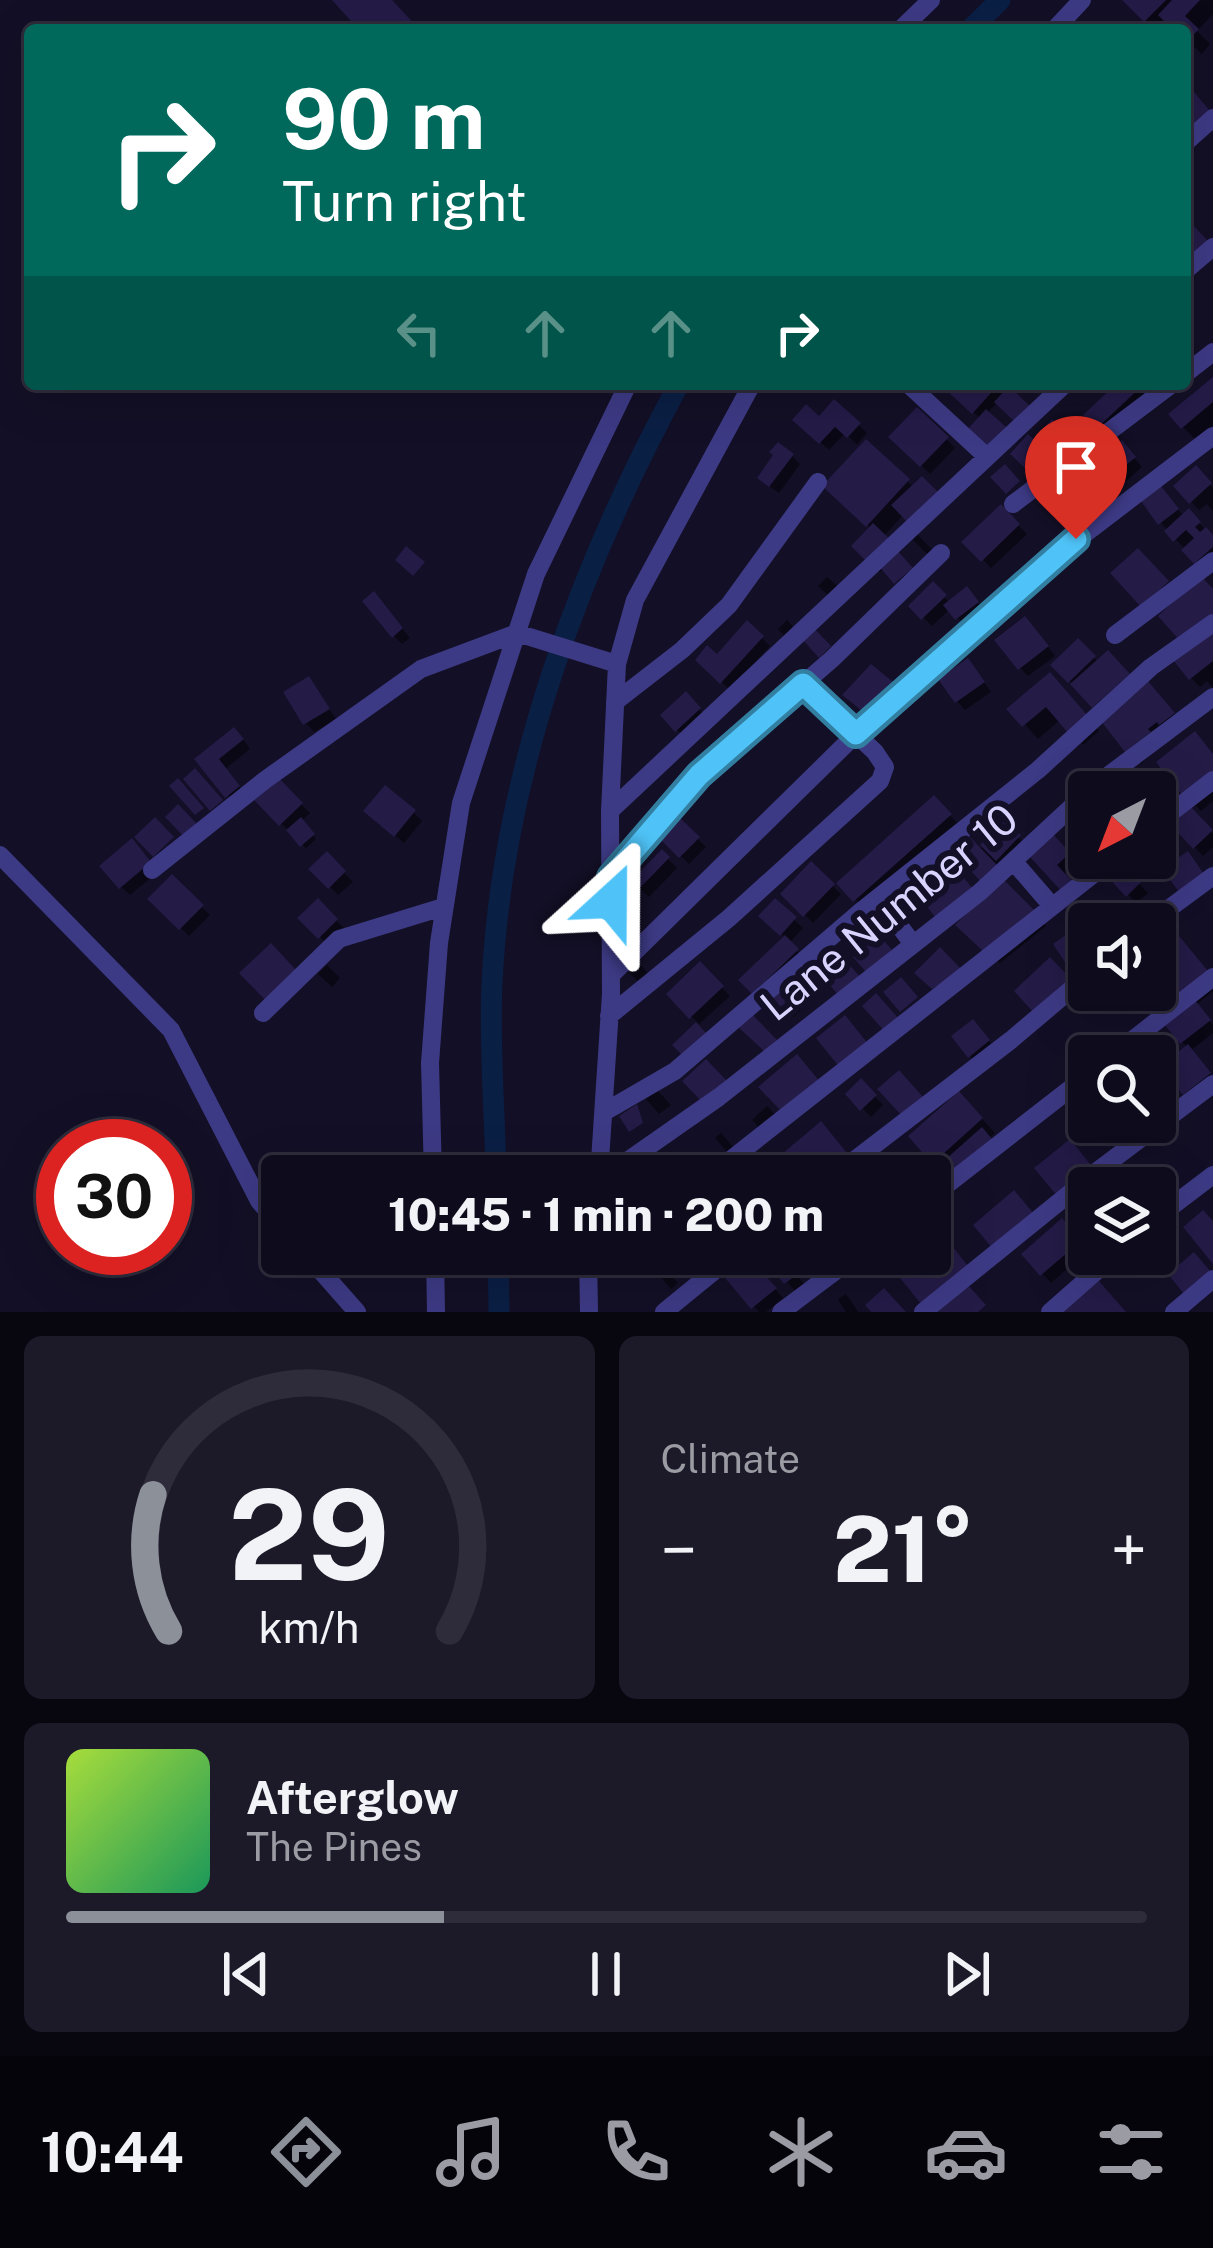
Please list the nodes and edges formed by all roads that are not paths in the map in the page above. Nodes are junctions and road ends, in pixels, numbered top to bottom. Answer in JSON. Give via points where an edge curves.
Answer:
{"nodes":[{"id":1,"x":931,"y":0,"type":"edge"},
{"id":2,"x":1082,"y":0,"type":"edge"},
{"id":3,"x":906,"y":24,"type":"edge"},
{"id":4,"x":1060,"y":24,"type":"edge"},
{"id":5,"x":625,"y":390,"type":"edge"},
{"id":6,"x":749,"y":390,"type":"edge"},
{"id":7,"x":919,"y":390,"type":"edge"},
{"id":8,"x":1059,"y":390,"type":"edge"},
{"id":9,"x":1164,"y":390,"type":"edge"},
{"id":10,"x":1213,"y":436,"type":"edge"},
{"id":11,"x":987,"y":457,"type":"junction"},
{"id":12,"x":818,"y":482,"type":"dead end"},
{"id":13,"x":1013,"y":504,"type":"dead end"},
{"id":14,"x":941,"y":553,"type":"dead end"},
{"id":15,"x":1213,"y":561,"type":"edge"},
{"id":16,"x":1213,"y":623,"type":"edge"},
{"id":17,"x":517,"y":633,"type":"junction"},
{"id":18,"x":1115,"y":635,"type":"dead end"},
{"id":19,"x":617,"y":664,"type":"junction"},
{"id":20,"x":803,"y":684,"type":"junction"},
{"id":21,"x":1213,"y":697,"type":"edge"},
{"id":22,"x":615,"y":702,"type":"junction"},
{"id":23,"x":856,"y":734,"type":"junction"},
{"id":24,"x":1213,"y":780,"type":"edge"},
{"id":25,"x":1176,"y":809,"type":"edge"},
{"id":26,"x":610,"y":811,"type":"junction"},
{"id":27,"x":0,"y":855,"type":"edge"},
{"id":28,"x":1013,"y":862,"type":"junction"},
{"id":29,"x":152,"y":870,"type":"dead end"},
{"id":30,"x":1213,"y":876,"type":"edge"},
{"id":31,"x":611,"y":877,"type":"junction"},
{"id":32,"x":1087,"y":879,"type":"edge"},
{"id":33,"x":879,"y":899,"type":"junction"},
{"id":34,"x":1176,"y":903,"type":"edge"},
{"id":35,"x":1052,"y":906,"type":"junction"},
{"id":36,"x":443,"y":907,"type":"junction"},
{"id":37,"x":913,"y":944,"type":"junction"},
{"id":38,"x":610,"y":975,"type":"junction"},
{"id":39,"x":1213,"y":977,"type":"edge"},
{"id":40,"x":1068,"y":992,"type":"edge"},
{"id":41,"x":263,"y":1012,"type":"dead end"},
{"id":42,"x":609,"y":1016,"type":"junction"},
{"id":43,"x":1139,"y":1035,"type":"edge"},
{"id":44,"x":1213,"y":1084,"type":"edge"},
{"id":45,"x":1068,"y":1090,"type":"edge"},
{"id":46,"x":606,"y":1111,"type":"junction"},
{"id":47,"x":432,"y":1155,"type":"edge"},
{"id":48,"x":603,"y":1155,"type":"edge"},
{"id":49,"x":633,"y":1155,"type":"edge"},
{"id":50,"x":737,"y":1155,"type":"edge"},
{"id":51,"x":862,"y":1155,"type":"edge"},
{"id":52,"x":1213,"y":1175,"type":"edge"},
{"id":53,"x":951,"y":1181,"type":"edge"},
{"id":54,"x":261,"y":1202,"type":"edge"},
{"id":55,"x":1176,"y":1204,"type":"edge"},
{"id":56,"x":324,"y":1275,"type":"edge"},
{"id":57,"x":435,"y":1275,"type":"edge"},
{"id":58,"x":590,"y":1275,"type":"edge"},
{"id":59,"x":710,"y":1275,"type":"edge"},
{"id":60,"x":830,"y":1275,"type":"edge"},
{"id":61,"x":1092,"y":1275,"type":"edge"},
{"id":62,"x":1213,"y":1279,"type":"edge"},
{"id":63,"x":357,"y":1312,"type":"edge"},
{"id":64,"x":436,"y":1312,"type":"edge"},
{"id":65,"x":589,"y":1312,"type":"edge"},
{"id":66,"x":664,"y":1312,"type":"edge"},
{"id":67,"x":781,"y":1312,"type":"edge"},
{"id":68,"x":923,"y":1312,"type":"edge"},
{"id":69,"x":1050,"y":1312,"type":"edge"},
{"id":70,"x":1174,"y":1312,"type":"edge"}],
"edges":[{"from":1,"to":3,"type":"street"},
{"from":2,"to":4,"type":"street"},
{"from":5,"to":17,"type":"street","via":[[536,574]]},
{"from":6,"to":19,"type":"street","via":[[635,600]]},
{"from":7,"to":11,"type":"street"},
{"from":8,"to":11,"type":"street"},
{"from":9,"to":13,"type":"street"},
{"from":10,"to":23,"type":"street","via":[[1076,539]]},
{"from":11,"to":26,"type":"street"},
{"from":12,"to":22,"type":"street","via":[[729,605]]},
{"from":14,"to":20,"type":"street"},
{"from":15,"to":18,"type":"street"},
{"from":16,"to":33,"type":"street","via":[[1150,667]]},
{"from":17,"to":19,"type":"street"},
{"from":17,"to":29,"type":"street","via":[[404,680]]},
{"from":17,"to":36,"type":"street","via":[[461,803]]},
{"from":19,"to":22,"type":"street"},
{"from":20,"to":23,"type":"street"},
{"from":20,"to":31,"type":"street","via":[[699,775]]},
{"from":21,"to":28,"type":"street","name":"Lane Number 10","via":[[1093,787]]},
{"from":22,"to":26,"type":"street"},
{"from":23,"to":38,"type":"street"},
{"from":23,"to":42,"type":"street","via":[[885,767],[880,782]]},
{"from":24,"to":25,"type":"street"},
{"from":26,"to":31,"type":"street"},
{"from":27,"to":54,"type":"street","via":[[171,1030]]},
{"from":28,"to":35,"type":"street"},
{"from":28,"to":37,"type":"street","name":"Lane Number 10"},
{"from":30,"to":34,"type":"street"},
{"from":31,"to":38,"type":"street"},
{"from":32,"to":35,"type":"street"},
{"from":33,"to":37,"type":"street"},
{"from":33,"to":46,"type":"street","via":[[675,1071]]},
{"from":35,"to":50,"type":"street"},
{"from":36,"to":41,"type":"street","via":[[339,940]]},
{"from":36,"to":47,"type":"street","via":[[430,1064]]},
{"from":37,"to":49,"type":"street","name":"Lane Number 10"},
{"from":38,"to":42,"type":"street"},
{"from":39,"to":43,"type":"street"},
{"from":40,"to":51,"type":"street"},
{"from":42,"to":46,"type":"street"},
{"from":44,"to":68,"type":"street"},
{"from":45,"to":53,"type":"street"},
{"from":46,"to":48,"type":"street"},
{"from":52,"to":55,"type":"street"},
{"from":56,"to":63,"type":"street"},
{"from":57,"to":64,"type":"street"},
{"from":58,"to":65,"type":"street"},
{"from":59,"to":66,"type":"street"},
{"from":60,"to":67,"type":"street"},
{"from":61,"to":69,"type":"street"},
{"from":62,"to":70,"type":"street"}]}
